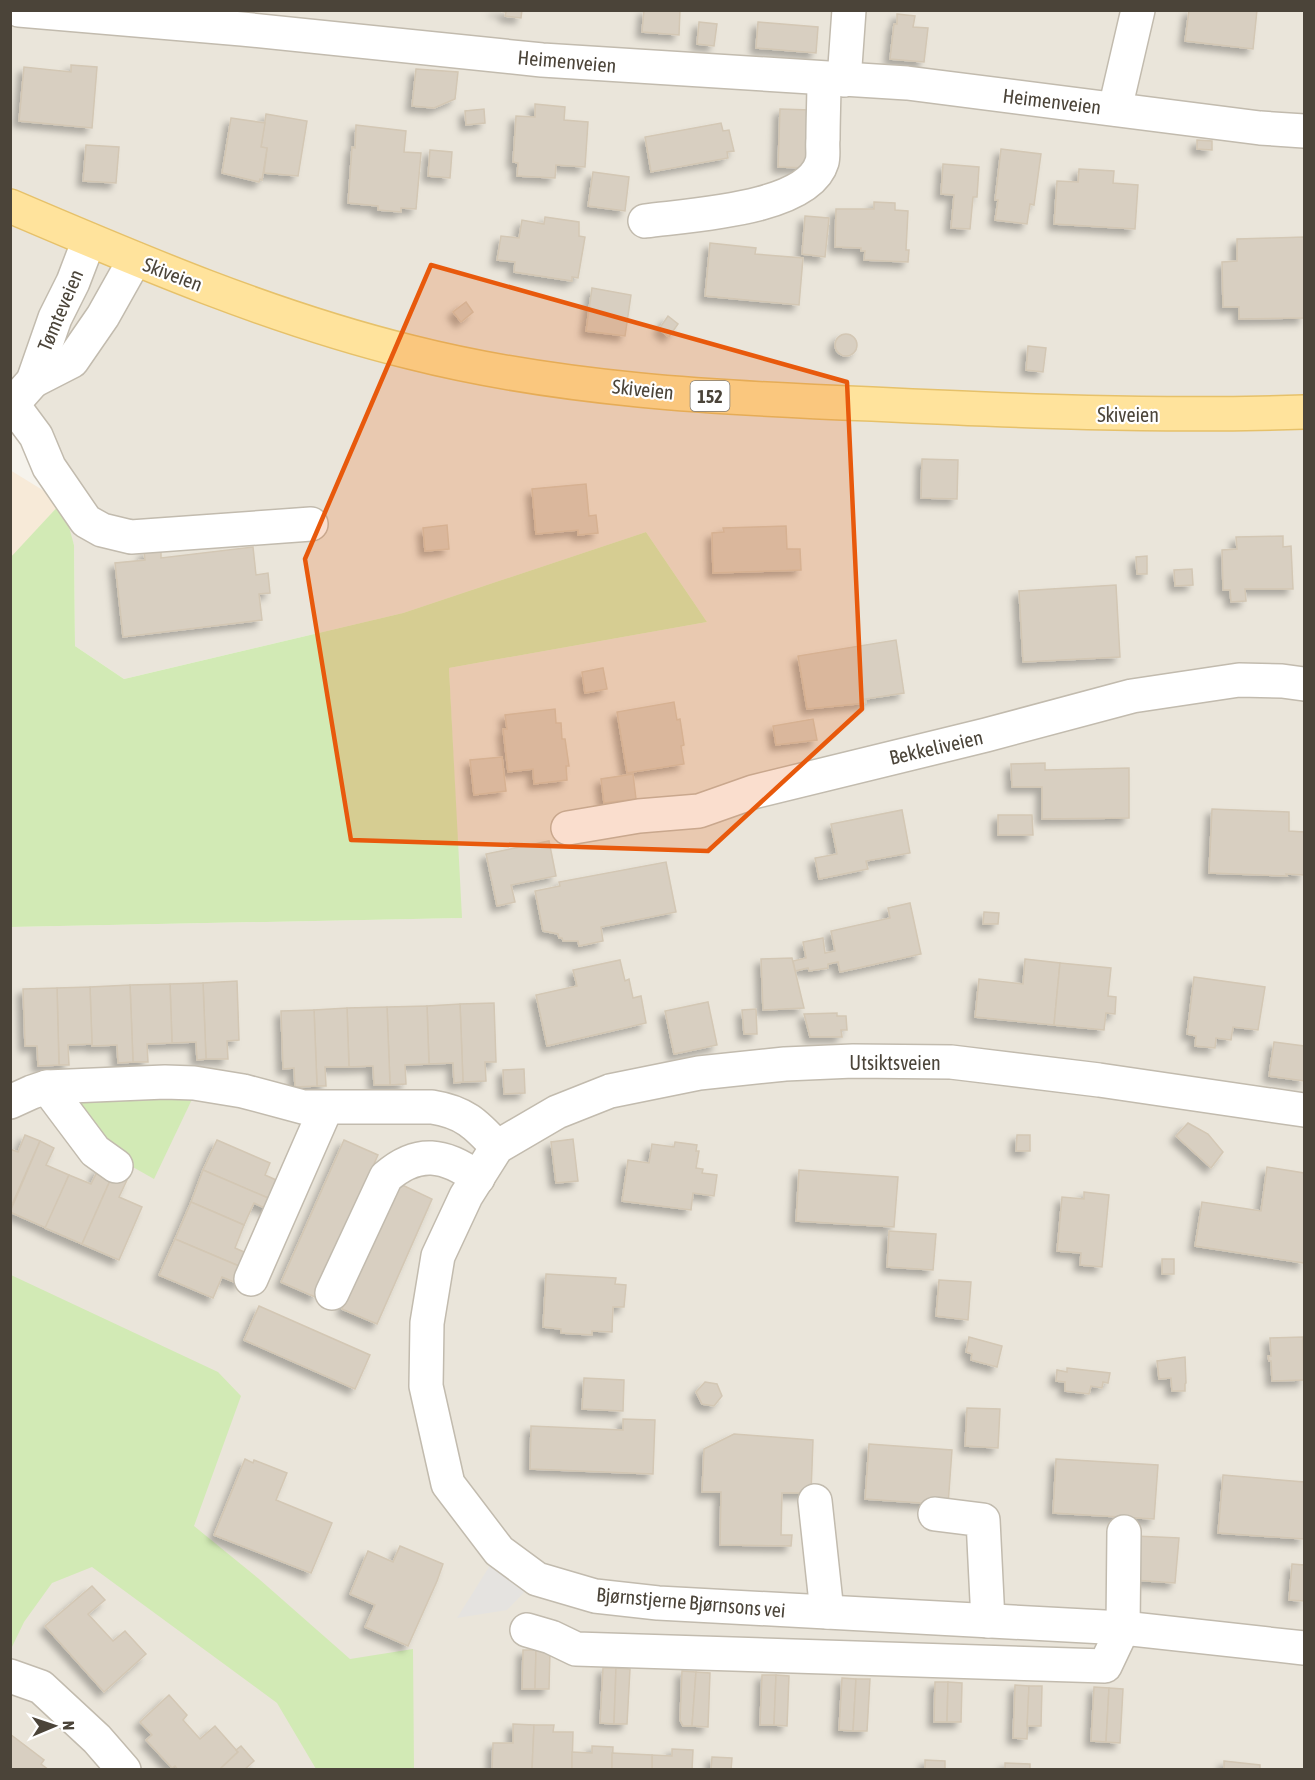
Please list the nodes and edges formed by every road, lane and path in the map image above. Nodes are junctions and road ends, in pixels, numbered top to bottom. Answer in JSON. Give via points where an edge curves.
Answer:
{"nodes":[{"id":1,"x":20,"y":10,"type":"edge"},
{"id":2,"x":849,"y":10,"type":"edge"},
{"id":3,"x":1138,"y":10,"type":"edge"},
{"id":4,"x":834,"y":80,"type":"junction"},
{"id":5,"x":1115,"y":109,"type":"junction"},
{"id":6,"x":1305,"y":132,"type":"edge"},
{"id":7,"x":10,"y":206,"type":"edge"},
{"id":8,"x":645,"y":220,"type":"dead end"},
{"id":9,"x":89,"y":240,"type":"junction"},
{"id":10,"x":135,"y":259,"type":"junction"},
{"id":11,"x":19,"y":398,"type":"edge"},
{"id":12,"x":1305,"y":412,"type":"edge"},
{"id":13,"x":311,"y":524,"type":"dead end"},
{"id":14,"x":1305,"y":684,"type":"edge"},
{"id":15,"x":568,"y":828,"type":"dead end"},
{"id":16,"x":47,"y":1087,"type":"junction"},
{"id":17,"x":10,"y":1102,"type":"edge"},
{"id":18,"x":326,"y":1108,"type":"junction"},
{"id":19,"x":1305,"y":1110,"type":"edge"},
{"id":20,"x":497,"y":1147,"type":"junction"},
{"id":21,"x":116,"y":1166,"type":"dead end"},
{"id":22,"x":478,"y":1178,"type":"junction"},
{"id":23,"x":251,"y":1280,"type":"dead end"},
{"id":24,"x":332,"y":1293,"type":"dead end"},
{"id":25,"x":815,"y":1501,"type":"dead end"},
{"id":26,"x":935,"y":1514,"type":"dead end"},
{"id":27,"x":1124,"y":1532,"type":"dead end"},
{"id":28,"x":827,"y":1612,"type":"junction"},
{"id":29,"x":988,"y":1621,"type":"junction"},
{"id":30,"x":1123,"y":1628,"type":"junction"},
{"id":31,"x":527,"y":1630,"type":"dead end"},
{"id":32,"x":1305,"y":1648,"type":"edge"},
{"id":33,"x":10,"y":1676,"type":"edge"},
{"id":34,"x":124,"y":1770,"type":"edge"}],
"edges":[{"from":1,"to":4,"type":"street","name":"Heimenveien","via":[[542,60]]},
{"from":2,"to":4,"type":"street"},
{"from":3,"to":5,"type":"street","name":"Heimenveien"},
{"from":4,"to":5,"type":"street","name":"Heimenveien","via":[[907,83]]},
{"from":4,"to":8,"type":"street","via":[[822,161],[808,184],[754,205]]},
{"from":5,"to":6,"type":"street","name":"Heimenveien"},
{"from":7,"to":9,"type":"main road","name":"Skiveien","number":"152"},
{"from":9,"to":10,"type":"main road","name":"Skiveien","number":"152"},
{"from":9,"to":11,"type":"street","name":"Tømteveien"},
{"from":10,"to":11,"type":"street","name":"Tømteveien","via":[[72,361]]},
{"from":10,"to":12,"type":"main road","name":"Skiveien","number":"152","via":[[307,324],[370,342],[483,367],[610,386],[793,402],[1071,413]]},
{"from":11,"to":13,"type":"street","via":[[49,466],[86,521],[102,531],[131,537]]},
{"from":14,"to":15,"type":"street","name":"Bekkeliveien","via":[[1239,680],[1132,696],[753,792],[699,811]]},
{"from":16,"to":17,"type":"street"},
{"from":16,"to":18,"type":"street","via":[[194,1083],[303,1107]]},
{"from":16,"to":21,"type":"street","via":[[95,1151]]},
{"from":18,"to":20,"type":"street","via":[[450,1110],[477,1125]]},
{"from":18,"to":23,"type":"street"},
{"from":19,"to":20,"type":"street","name":"Utsiktsveien","via":[[951,1062],[853,1060],[699,1073],[610,1091],[557,1112]]},
{"from":20,"to":22,"type":"street","name":"Bjørnstjerne Bjørnsons vei"},
{"from":22,"to":24,"type":"street","via":[[462,1166],[431,1157],[412,1160],[386,1177]]},
{"from":22,"to":28,"type":"street","name":"Bjørnstjerne Bjørnsons vei","via":[[438,1256],[427,1323],[426,1386],[448,1484],[499,1551],[537,1579],[595,1596]]},
{"from":25,"to":28,"type":"street"},
{"from":26,"to":29,"type":"street","via":[[983,1520]]},
{"from":27,"to":30,"type":"street"},
{"from":28,"to":29,"type":"street","name":"Bjørnstjerne Bjørnsons vei"},
{"from":29,"to":30,"type":"street","name":"Bjørnstjerne Bjørnsons vei"},
{"from":30,"to":31,"type":"street","via":[[1105,1666],[576,1648]]},
{"from":30,"to":32,"type":"street","name":"Bjørnstjerne Bjørnsons vei"},
{"from":33,"to":34,"type":"street","via":[[42,1687]]}]}
